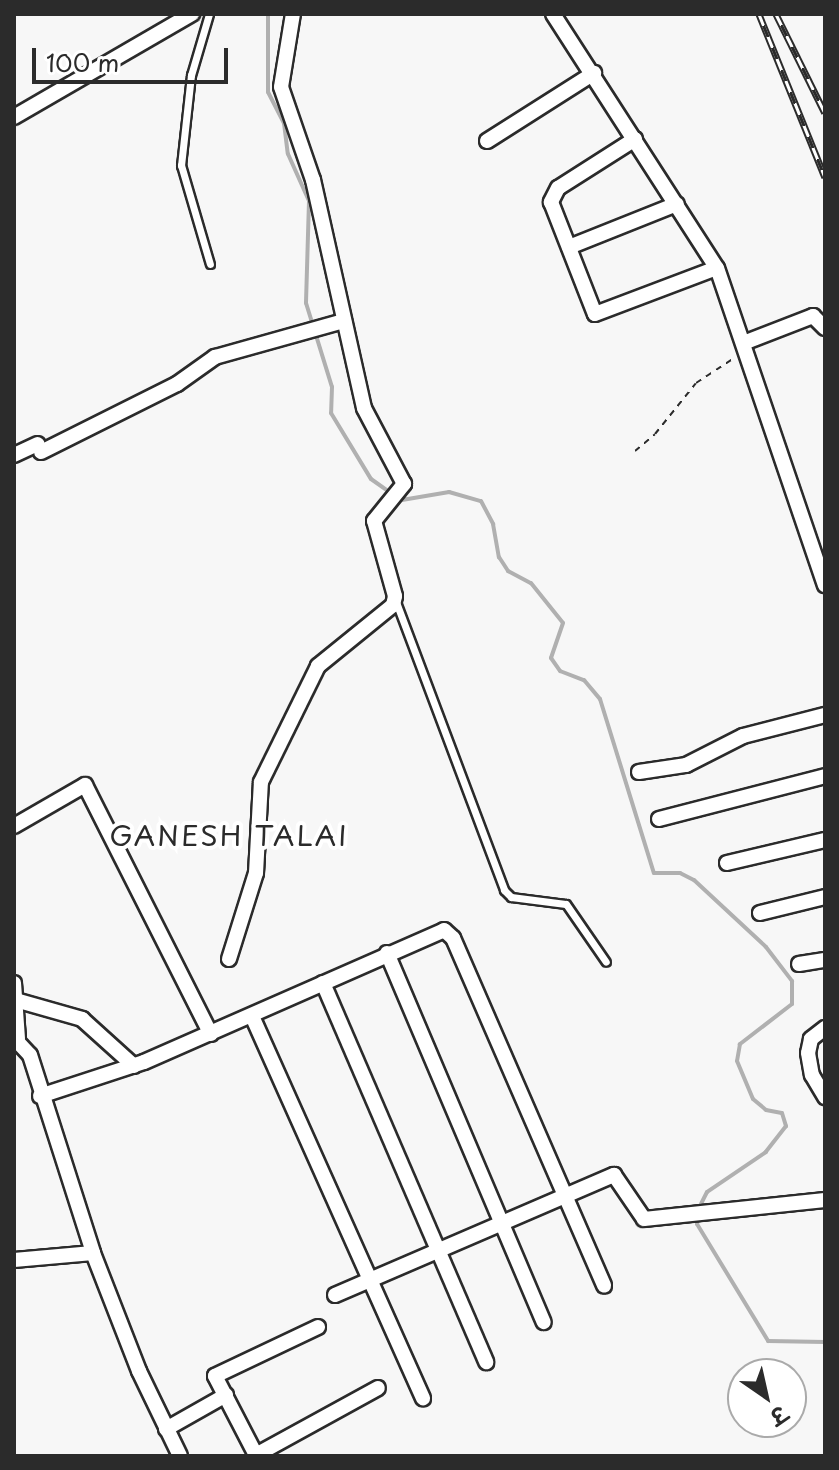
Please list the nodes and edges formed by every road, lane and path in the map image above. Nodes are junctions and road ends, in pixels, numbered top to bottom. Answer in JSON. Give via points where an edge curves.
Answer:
{"nodes":[{"id":1,"x":192,"y":14,"type":"edge"},
{"id":2,"x":209,"y":14,"type":"edge"},
{"id":3,"x":293,"y":14,"type":"edge"},
{"id":4,"x":553,"y":14,"type":"edge"},
{"id":5,"x":594,"y":73,"type":"junction"},
{"id":6,"x":14,"y":117,"type":"edge"},
{"id":7,"x":635,"y":139,"type":"junction"},
{"id":8,"x":487,"y":141,"type":"dead end"},
{"id":9,"x":677,"y":204,"type":"junction"},
{"id":10,"x":569,"y":247,"type":"junction"},
{"id":11,"x":210,"y":264,"type":"dead end"},
{"id":12,"x":717,"y":268,"type":"junction"},
{"id":13,"x":344,"y":321,"type":"junction"},
{"id":14,"x":825,"y":328,"type":"edge"},
{"id":15,"x":748,"y":346,"type":"junction"},
{"id":16,"x":635,"y":451,"type":"dead end"},
{"id":17,"x":14,"y":455,"type":"edge"},
{"id":18,"x":825,"y":585,"type":"edge"},
{"id":19,"x":395,"y":600,"type":"junction"},
{"id":20,"x":825,"y":715,"type":"edge"},
{"id":21,"x":639,"y":772,"type":"dead end"},
{"id":22,"x":825,"y":776,"type":"edge"},
{"id":23,"x":659,"y":819,"type":"dead end"},
{"id":24,"x":14,"y":826,"type":"edge"},
{"id":25,"x":825,"y":840,"type":"edge"},
{"id":26,"x":727,"y":863,"type":"dead end"},
{"id":27,"x":825,"y":897,"type":"edge"},
{"id":28,"x":760,"y":913,"type":"dead end"},
{"id":29,"x":387,"y":953,"type":"junction"},
{"id":30,"x":229,"y":959,"type":"dead end"},
{"id":31,"x":825,"y":960,"type":"edge"},
{"id":32,"x":606,"y":962,"type":"dead end"},
{"id":33,"x":799,"y":964,"type":"dead end"},
{"id":34,"x":14,"y":983,"type":"edge"},
{"id":35,"x":323,"y":983,"type":"junction"},
{"id":36,"x":19,"y":1001,"type":"junction"},
{"id":37,"x":252,"y":1016,"type":"junction"},
{"id":38,"x":825,"y":1028,"type":"edge"},
{"id":39,"x":211,"y":1034,"type":"junction"},
{"id":40,"x":16,"y":1038,"type":"edge"},
{"id":41,"x":134,"y":1066,"type":"junction"},
{"id":42,"x":40,"y":1096,"type":"junction"},
{"id":43,"x":825,"y":1097,"type":"edge"},
{"id":44,"x":564,"y":1196,"type":"junction"},
{"id":45,"x":825,"y":1200,"type":"edge"},
{"id":46,"x":502,"y":1222,"type":"junction"},
{"id":47,"x":440,"y":1249,"type":"junction"},
{"id":48,"x":93,"y":1253,"type":"junction"},
{"id":49,"x":14,"y":1260,"type":"edge"},
{"id":50,"x":369,"y":1280,"type":"junction"},
{"id":51,"x":604,"y":1286,"type":"dead end"},
{"id":52,"x":335,"y":1295,"type":"dead end"},
{"id":53,"x":544,"y":1322,"type":"dead end"},
{"id":54,"x":318,"y":1327,"type":"dead end"},
{"id":55,"x":486,"y":1362,"type":"dead end"},
{"id":56,"x":378,"y":1388,"type":"dead end"},
{"id":57,"x":226,"y":1395,"type":"junction"},
{"id":58,"x":423,"y":1398,"type":"dead end"},
{"id":59,"x":166,"y":1429,"type":"junction"},
{"id":60,"x":180,"y":1456,"type":"edge"}],
"edges":[{"from":1,"to":6,"type":"street"},
{"from":2,"to":11,"type":"lane","via":[[191,75],[181,165]]},
{"from":3,"to":13,"type":"street","via":[[281,87],[313,180]]},
{"from":4,"to":5,"type":"street"},
{"from":5,"to":7,"type":"street"},
{"from":5,"to":8,"type":"street"},
{"from":7,"to":9,"type":"street"},
{"from":7,"to":10,"type":"street","via":[[553,193],[551,202]]},
{"from":9,"to":10,"type":"street"},
{"from":9,"to":12,"type":"street"},
{"from":10,"to":12,"type":"street","via":[[595,314]]},
{"from":12,"to":15,"type":"street"},
{"from":13,"to":17,"type":"street","via":[[215,357],[177,384]]},
{"from":13,"to":19,"type":"street","via":[[364,408],[404,480],[374,525]]},
{"from":14,"to":15,"type":"street","via":[[813,316]]},
{"from":15,"to":16,"type":"path","via":[[696,383]]},
{"from":15,"to":18,"type":"street"},
{"from":19,"to":30,"type":"street","via":[[318,666],[270,758],[257,804],[256,873]]},
{"from":19,"to":32,"type":"lane","via":[[504,890],[511,897],[566,904]]},
{"from":20,"to":21,"type":"street","via":[[743,736],[686,765]]},
{"from":22,"to":23,"type":"street"},
{"from":24,"to":39,"type":"street","via":[[85,785]]},
{"from":25,"to":26,"type":"street"},
{"from":27,"to":28,"type":"street"},
{"from":29,"to":35,"type":"street"},
{"from":29,"to":44,"type":"street","via":[[434,932],[444,930],[453,938]]},
{"from":29,"to":46,"type":"street"},
{"from":31,"to":33,"type":"street"},
{"from":34,"to":36,"type":"street"},
{"from":35,"to":37,"type":"street"},
{"from":35,"to":47,"type":"street"},
{"from":36,"to":40,"type":"street"},
{"from":36,"to":41,"type":"street","via":[[82,1019]]},
{"from":37,"to":39,"type":"street"},
{"from":37,"to":50,"type":"street"},
{"from":38,"to":43,"type":"street","via":[[811,1039],[808,1053],[812,1075]]},
{"from":39,"to":41,"type":"street"},
{"from":40,"to":42,"type":"street","via":[[30,1055]]},
{"from":41,"to":42,"type":"street"},
{"from":42,"to":48,"type":"street"},
{"from":44,"to":45,"type":"street","via":[[614,1175],[621,1178],[640,1217],[706,1216]]},
{"from":44,"to":46,"type":"street"},
{"from":44,"to":51,"type":"street"},
{"from":46,"to":47,"type":"street"},
{"from":46,"to":53,"type":"street"},
{"from":47,"to":50,"type":"street"},
{"from":47,"to":55,"type":"street"},
{"from":48,"to":49,"type":"street"},
{"from":48,"to":59,"type":"street"},
{"from":50,"to":52,"type":"street"},
{"from":50,"to":58,"type":"street"},
{"from":54,"to":57,"type":"street","via":[[215,1376]]},
{"from":56,"to":57,"type":"street","via":[[256,1455]]},
{"from":57,"to":59,"type":"street"},
{"from":59,"to":60,"type":"street"}]}
